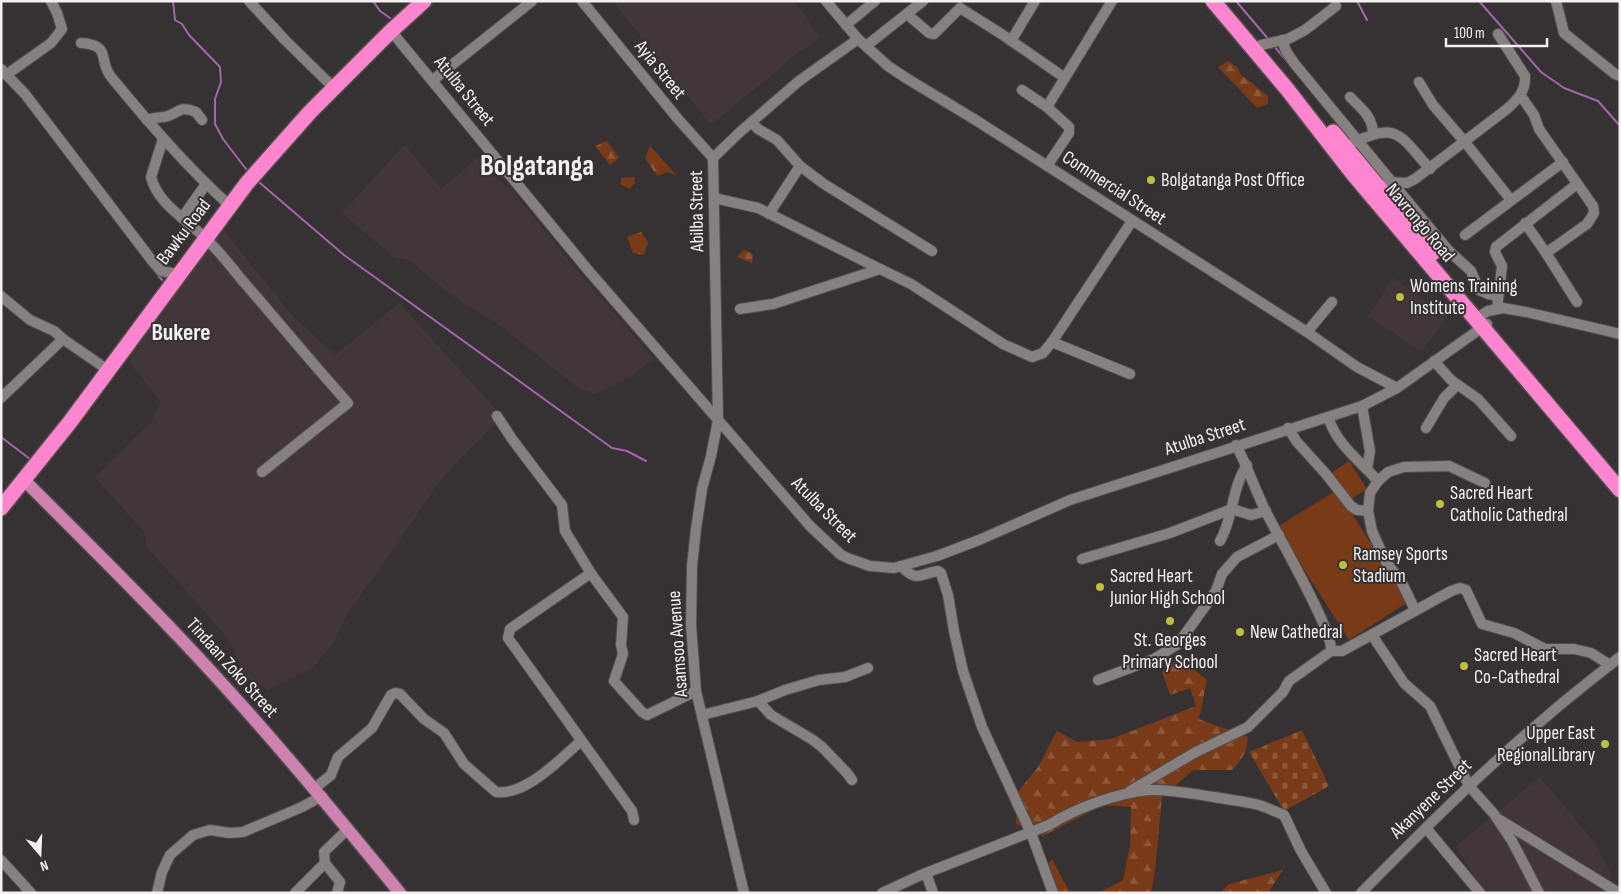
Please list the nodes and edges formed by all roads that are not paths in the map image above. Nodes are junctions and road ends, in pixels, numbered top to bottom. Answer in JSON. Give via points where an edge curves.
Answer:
{"nodes":[{"id":1,"x":51,"y":1,"type":"edge"},
{"id":2,"x":249,"y":1,"type":"edge"},
{"id":3,"x":532,"y":1,"type":"edge"},
{"id":4,"x":582,"y":1,"type":"edge"},
{"id":5,"x":826,"y":1,"type":"edge"},
{"id":6,"x":875,"y":1,"type":"edge"},
{"id":7,"x":924,"y":1,"type":"edge"},
{"id":8,"x":1035,"y":1,"type":"edge"},
{"id":9,"x":1112,"y":1,"type":"edge"},
{"id":10,"x":1213,"y":1,"type":"edge"},
{"id":11,"x":1225,"y":1,"type":"edge"},
{"id":12,"x":1556,"y":1,"type":"edge"},
{"id":13,"x":416,"y":4,"type":"edge"},
{"id":14,"x":1336,"y":6,"type":"dead end"},
{"id":15,"x":907,"y":14,"type":"junction"},
{"id":16,"x":846,"y":24,"type":"junction"},
{"id":17,"x":391,"y":31,"type":"junction"},
{"id":18,"x":1498,"y":34,"type":"dead end"},
{"id":19,"x":1282,"y":40,"type":"junction"},
{"id":20,"x":1011,"y":41,"type":"junction"},
{"id":21,"x":81,"y":42,"type":"dead end"},
{"id":22,"x":862,"y":43,"type":"junction"},
{"id":23,"x":1261,"y":45,"type":"junction"},
{"id":24,"x":4,"y":72,"type":"edge"},
{"id":25,"x":1620,"y":76,"type":"edge"},
{"id":26,"x":1065,"y":78,"type":"junction"},
{"id":27,"x":433,"y":80,"type":"junction"},
{"id":28,"x":1418,"y":82,"type":"dead end"},
{"id":29,"x":334,"y":88,"type":"junction"},
{"id":30,"x":1022,"y":90,"type":"dead end"},
{"id":31,"x":1521,"y":96,"type":"junction"},
{"id":32,"x":1350,"y":97,"type":"dead end"},
{"id":33,"x":1047,"y":107,"type":"junction"},
{"id":34,"x":147,"y":120,"type":"junction"},
{"id":35,"x":202,"y":120,"type":"dead end"},
{"id":36,"x":752,"y":123,"type":"junction"},
{"id":37,"x":1373,"y":134,"type":"junction"},
{"id":38,"x":163,"y":139,"type":"junction"},
{"id":39,"x":1464,"y":141,"type":"junction"},
{"id":40,"x":1352,"y":143,"type":"junction"},
{"id":41,"x":713,"y":158,"type":"junction"},
{"id":42,"x":1563,"y":162,"type":"junction"},
{"id":43,"x":800,"y":166,"type":"junction"},
{"id":44,"x":1047,"y":166,"type":"junction"},
{"id":45,"x":1430,"y":169,"type":"junction"},
{"id":46,"x":206,"y":184,"type":"junction"},
{"id":47,"x":1385,"y":184,"type":"junction"},
{"id":48,"x":1577,"y":184,"type":"junction"},
{"id":49,"x":714,"y":198,"type":"junction"},
{"id":50,"x":1511,"y":200,"type":"junction"},
{"id":51,"x":229,"y":205,"type":"junction"},
{"id":52,"x":770,"y":214,"type":"junction"},
{"id":53,"x":182,"y":218,"type":"junction"},
{"id":54,"x":1132,"y":221,"type":"junction"},
{"id":55,"x":1525,"y":223,"type":"junction"},
{"id":56,"x":1465,"y":235,"type":"dead end"},
{"id":57,"x":206,"y":238,"type":"junction"},
{"id":58,"x":932,"y":251,"type":"dead end"},
{"id":59,"x":1546,"y":253,"type":"junction"},
{"id":60,"x":880,"y":269,"type":"junction"},
{"id":61,"x":178,"y":274,"type":"junction"},
{"id":62,"x":1,"y":296,"type":"edge"},
{"id":63,"x":1498,"y":296,"type":"junction"},
{"id":64,"x":1332,"y":302,"type":"dead end"},
{"id":65,"x":1576,"y":302,"type":"dead end"},
{"id":66,"x":740,"y":309,"type":"dead end"},
{"id":67,"x":1497,"y":309,"type":"junction"},
{"id":68,"x":1481,"y":321,"type":"junction"},
{"id":69,"x":1308,"y":332,"type":"junction"},
{"id":70,"x":1620,"y":334,"type":"edge"},
{"id":71,"x":63,"y":339,"type":"junction"},
{"id":72,"x":1052,"y":342,"type":"junction"},
{"id":73,"x":1434,"y":361,"type":"junction"},
{"id":74,"x":108,"y":370,"type":"junction"},
{"id":75,"x":1130,"y":374,"type":"dead end"},
{"id":76,"x":1457,"y":385,"type":"junction"},
{"id":77,"x":1397,"y":388,"type":"junction"},
{"id":78,"x":1,"y":398,"type":"edge"},
{"id":79,"x":1362,"y":406,"type":"junction"},
{"id":80,"x":497,"y":416,"type":"dead end"},
{"id":81,"x":1328,"y":417,"type":"junction"},
{"id":82,"x":718,"y":420,"type":"junction"},
{"id":83,"x":1288,"y":428,"type":"junction"},
{"id":84,"x":1426,"y":428,"type":"dead end"},
{"id":85,"x":1511,"y":436,"type":"dead end"},
{"id":86,"x":1236,"y":445,"type":"junction"},
{"id":87,"x":1247,"y":465,"type":"junction"},
{"id":88,"x":1367,"y":469,"type":"junction"},
{"id":89,"x":262,"y":472,"type":"dead end"},
{"id":90,"x":1620,"y":477,"type":"edge"},
{"id":91,"x":24,"y":480,"type":"junction"},
{"id":92,"x":1378,"y":480,"type":"junction"},
{"id":93,"x":1486,"y":483,"type":"dead end"},
{"id":94,"x":1620,"y":490,"type":"edge"},
{"id":95,"x":1,"y":508,"type":"edge"},
{"id":96,"x":1232,"y":509,"type":"junction"},
{"id":97,"x":1266,"y":511,"type":"junction"},
{"id":98,"x":1368,"y":511,"type":"junction"},
{"id":99,"x":1279,"y":535,"type":"junction"},
{"id":100,"x":1220,"y":541,"type":"dead end"},
{"id":101,"x":1082,"y":560,"type":"dead end"},
{"id":102,"x":901,"y":566,"type":"junction"},
{"id":103,"x":592,"y":575,"type":"junction"},
{"id":104,"x":1415,"y":610,"type":"junction"},
{"id":105,"x":1372,"y":635,"type":"junction"},
{"id":106,"x":1331,"y":651,"type":"junction"},
{"id":107,"x":1620,"y":657,"type":"edge"},
{"id":108,"x":1610,"y":665,"type":"junction"},
{"id":109,"x":868,"y":668,"type":"dead end"},
{"id":110,"x":1098,"y":680,"type":"dead end"},
{"id":111,"x":696,"y":691,"type":"junction"},
{"id":112,"x":758,"y":701,"type":"junction"},
{"id":113,"x":702,"y":715,"type":"junction"},
{"id":114,"x":581,"y":742,"type":"junction"},
{"id":115,"x":852,"y":780,"type":"dead end"},
{"id":116,"x":1469,"y":786,"type":"junction"},
{"id":117,"x":318,"y":792,"type":"junction"},
{"id":118,"x":1125,"y":794,"type":"junction"},
{"id":119,"x":1496,"y":818,"type":"junction"},
{"id":120,"x":634,"y":820,"type":"dead end"},
{"id":121,"x":1426,"y":828,"type":"junction"},
{"id":122,"x":348,"y":830,"type":"junction"},
{"id":123,"x":1031,"y":833,"type":"junction"},
{"id":124,"x":1,"y":860,"type":"edge"},
{"id":125,"x":325,"y":864,"type":"junction"},
{"id":126,"x":926,"y":873,"type":"junction"},
{"id":127,"x":31,"y":893,"type":"edge"},
{"id":128,"x":157,"y":893,"type":"edge"},
{"id":129,"x":295,"y":893,"type":"edge"},
{"id":130,"x":337,"y":893,"type":"edge"},
{"id":131,"x":400,"y":893,"type":"edge"},
{"id":132,"x":744,"y":893,"type":"edge"},
{"id":133,"x":882,"y":893,"type":"edge"},
{"id":134,"x":933,"y":893,"type":"edge"},
{"id":135,"x":1053,"y":893,"type":"edge"},
{"id":136,"x":1326,"y":893,"type":"edge"},
{"id":137,"x":1361,"y":893,"type":"edge"},
{"id":138,"x":1480,"y":893,"type":"edge"},
{"id":139,"x":1538,"y":893,"type":"edge"},
{"id":140,"x":1619,"y":893,"type":"edge"}],
"edges":[{"from":1,"to":24,"type":"street","via":[[62,29],[51,43]]},
{"from":2,"to":29,"type":"street"},
{"from":3,"to":27,"type":"street"},
{"from":4,"to":41,"type":"street","name":"Ayia Street"},
{"from":5,"to":16,"type":"street","name":"Commercial Street"},
{"from":6,"to":16,"type":"street"},
{"from":7,"to":15,"type":"street","name":"Abilba Street"},
{"from":8,"to":20,"type":"street"},
{"from":9,"to":26,"type":"street"},
{"from":10,"to":68,"type":"highway","name":"Navrongo Road","via":[[1353,174]]},
{"from":11,"to":23,"type":"highway","name":"Navrongo Road"},
{"from":12,"to":25,"type":"street","via":[[1564,33]]},
{"from":13,"to":17,"type":"highway","name":"Bawku Road"},
{"from":14,"to":19,"type":"street","via":[[1305,30]]},
{"from":15,"to":20,"type":"street","via":[[934,34],[960,8]]},
{"from":15,"to":22,"type":"street","name":"Abilba Street"},
{"from":16,"to":22,"type":"street","name":"Commercial Street"},
{"from":17,"to":27,"type":"street","name":"Atulba Street"},
{"from":17,"to":29,"type":"highway","name":"Bawku Road"},
{"from":18,"to":31,"type":"street","via":[[1525,76]]},
{"from":19,"to":23,"type":"street"},
{"from":19,"to":40,"type":"street","via":[[1294,63]]},
{"from":20,"to":26,"type":"street"},
{"from":21,"to":34,"type":"street","via":[[93,43],[101,50],[108,74]]},
{"from":22,"to":36,"type":"street","name":"Abilba Street","via":[[799,81]]},
{"from":22,"to":44,"type":"street","name":"Commercial Street","via":[[906,78]]},
{"from":23,"to":40,"type":"highway","name":"Navrongo Road"},
{"from":24,"to":61,"type":"street","via":[[25,94],[153,262],[162,271]]},
{"from":26,"to":33,"type":"street"},
{"from":27,"to":82,"type":"street","name":"Atulba Street","via":[[588,270]]},
{"from":28,"to":39,"type":"street"},
{"from":29,"to":51,"type":"highway","name":"Bawku Road"},
{"from":30,"to":33,"type":"street"},
{"from":31,"to":39,"type":"street"},
{"from":31,"to":42,"type":"street","via":[[1534,114],[1538,129]]},
{"from":32,"to":37,"type":"street","via":[[1370,119]]},
{"from":33,"to":44,"type":"street","via":[[1069,127],[1069,133]]},
{"from":34,"to":35,"type":"street","via":[[181,109],[196,112]]},
{"from":34,"to":38,"type":"street"},
{"from":36,"to":41,"type":"street","name":"Abilba Street"},
{"from":36,"to":43,"type":"street","via":[[777,140]]},
{"from":37,"to":40,"type":"street"},
{"from":37,"to":45,"type":"street","via":[[1398,134]]},
{"from":38,"to":46,"type":"street"},
{"from":38,"to":53,"type":"street","via":[[151,178],[168,206]]},
{"from":39,"to":45,"type":"street"},
{"from":39,"to":50,"type":"street"},
{"from":40,"to":47,"type":"highway","name":"Navrongo Road"},
{"from":41,"to":49,"type":"street","name":"Abilba Street"},
{"from":42,"to":48,"type":"street"},
{"from":42,"to":50,"type":"street"},
{"from":43,"to":52,"type":"street"},
{"from":43,"to":58,"type":"street"},
{"from":44,"to":54,"type":"street","name":"Commercial Street"},
{"from":45,"to":47,"type":"street","via":[[1407,183]]},
{"from":46,"to":51,"type":"street"},
{"from":46,"to":53,"type":"street"},
{"from":47,"to":63,"type":"street","via":[[1471,271],[1479,290]]},
{"from":47,"to":68,"type":"highway","name":"Navrongo Road"},
{"from":48,"to":55,"type":"street"},
{"from":48,"to":59,"type":"street","via":[[1593,206],[1594,213],[1587,224]]},
{"from":49,"to":52,"type":"street"},
{"from":49,"to":82,"type":"street","name":"Abilba Street"},
{"from":50,"to":56,"type":"street"},
{"from":51,"to":57,"type":"highway","name":"Bawku Road"},
{"from":52,"to":60,"type":"street"},
{"from":53,"to":57,"type":"street"},
{"from":54,"to":69,"type":"street","name":"Commercial Street"},
{"from":54,"to":72,"type":"street"},
{"from":55,"to":59,"type":"street"},
{"from":55,"to":63,"type":"street","via":[[1496,247],[1502,266]]},
{"from":57,"to":61,"type":"highway","name":"Bawku Road"},
{"from":57,"to":89,"type":"street","via":[[348,403]]},
{"from":59,"to":65,"type":"street"},
{"from":60,"to":66,"type":"street","via":[[773,304]]},
{"from":60,"to":72,"type":"street","via":[[911,284],[1003,344],[1032,357],[1043,353]]},
{"from":61,"to":74,"type":"highway","name":"Bawku Road"},
{"from":62,"to":71,"type":"street","via":[[30,320]]},
{"from":63,"to":67,"type":"street"},
{"from":64,"to":69,"type":"street"},
{"from":67,"to":68,"type":"street","name":"Atulba Street"},
{"from":67,"to":70,"type":"street","via":[[1526,312]]},
{"from":68,"to":73,"type":"street","name":"Atulba Street"},
{"from":68,"to":90,"type":"highway","name":"Navrongo Road"},
{"from":68,"to":94,"type":"highway","name":"Navrongo Road"},
{"from":69,"to":77,"type":"street","name":"Commercial Street","via":[[1357,367]]},
{"from":71,"to":74,"type":"street"},
{"from":71,"to":78,"type":"street"},
{"from":72,"to":75,"type":"street"},
{"from":73,"to":76,"type":"street"},
{"from":73,"to":77,"type":"street","name":"Atulba Street"},
{"from":74,"to":91,"type":"highway","name":"Bawku Road"},
{"from":76,"to":84,"type":"street","via":[[1444,398]]},
{"from":76,"to":85,"type":"street","via":[[1478,399]]},
{"from":77,"to":79,"type":"street","name":"Atulba Street"},
{"from":79,"to":81,"type":"street","name":"Atulba Street"},
{"from":79,"to":88,"type":"street","via":[[1370,451]]},
{"from":80,"to":103,"type":"street","via":[[562,505],[565,531]]},
{"from":81,"to":83,"type":"street","name":"Atulba Street"},
{"from":81,"to":88,"type":"street","via":[[1342,444]]},
{"from":82,"to":102,"type":"street","name":"Atulba Street","via":[[810,526],[842,555],[870,566]]},
{"from":82,"to":111,"type":"street","name":"Asamsoo Avenue","via":[[702,489],[692,566],[691,626]]},
{"from":83,"to":86,"type":"street","name":"Atulba Street"},
{"from":83,"to":98,"type":"street","via":[[1351,506]]},
{"from":86,"to":87,"type":"street"},
{"from":86,"to":102,"type":"street","name":"Atulba Street","via":[[1070,500],[979,540]]},
{"from":87,"to":96,"type":"street","via":[[1235,488]]},
{"from":87,"to":97,"type":"street"},
{"from":88,"to":92,"type":"street"},
{"from":91,"to":95,"type":"highway","name":"Bawku Road"},
{"from":91,"to":117,"type":"main road","name":"Tindaan Zoko Street","via":[[180,637]]},
{"from":92,"to":93,"type":"street","via":[[1388,472],[1404,467],[1449,466]]},
{"from":92,"to":98,"type":"street","via":[[1370,493]]},
{"from":96,"to":97,"type":"street","via":[[1251,515]]},
{"from":96,"to":100,"type":"street"},
{"from":96,"to":101,"type":"street","via":[[1170,533]]},
{"from":97,"to":99,"type":"street"},
{"from":98,"to":104,"type":"street","via":[[1372,532],[1386,562]]},
{"from":99,"to":106,"type":"street","via":[[1323,623]]},
{"from":99,"to":110,"type":"street","via":[[1237,557],[1222,574],[1216,591],[1178,644],[1154,659]]},
{"from":102,"to":123,"type":"street","via":[[916,577],[941,573],[963,671],[982,727]]},
{"from":103,"to":111,"type":"street","via":[[624,618],[623,656],[614,681],[644,714]]},
{"from":103,"to":114,"type":"street","via":[[588,574],[510,629],[508,635],[509,642]]},
{"from":104,"to":105,"type":"street"},
{"from":104,"to":108,"type":"street","via":[[1460,588],[1466,590],[1482,624],[1514,633],[1545,649],[1574,649],[1591,653]]},
{"from":105,"to":106,"type":"street","via":[[1342,651]]},
{"from":105,"to":116,"type":"street","via":[[1404,683],[1430,706]]},
{"from":106,"to":118,"type":"street","via":[[1289,682],[1248,727],[1194,753]]},
{"from":107,"to":108,"type":"street","name":"Akanyene Street"},
{"from":108,"to":116,"type":"street","name":"Akanyene Street","via":[[1545,717]]},
{"from":109,"to":112,"type":"street","via":[[846,677],[818,680]]},
{"from":111,"to":113,"type":"street","name":"Asamsoo Avenue"},
{"from":112,"to":113,"type":"street"},
{"from":112,"to":115,"type":"street","via":[[771,715],[822,747]]},
{"from":113,"to":132,"type":"street","name":"Asamsoo Avenue"},
{"from":114,"to":117,"type":"street","via":[[529,784],[509,792],[496,792],[464,764],[444,733],[395,692],[372,728],[338,757],[331,775]]},
{"from":114,"to":120,"type":"street","via":[[632,811]]},
{"from":116,"to":119,"type":"street"},
{"from":116,"to":121,"type":"street","name":"Akanyene Street"},
{"from":117,"to":122,"type":"main road","name":"Tindaan Zoko Street"},
{"from":117,"to":128,"type":"street","via":[[302,808],[243,832],[210,830],[193,835],[170,855]]},
{"from":118,"to":123,"type":"street","via":[[1073,812]]},
{"from":118,"to":136,"type":"street","via":[[1172,790],[1245,802],[1284,815]]},
{"from":119,"to":139,"type":"street","via":[[1512,841]]},
{"from":119,"to":140,"type":"street"},
{"from":121,"to":137,"type":"street","name":"Akanyene Street"},
{"from":121,"to":138,"type":"street"},
{"from":122,"to":125,"type":"street","via":[[324,852]]},
{"from":122,"to":131,"type":"main road","name":"Tindaan Zoko Street"},
{"from":123,"to":126,"type":"street"},
{"from":123,"to":135,"type":"street"},
{"from":124,"to":127,"type":"street"},
{"from":125,"to":129,"type":"street"},
{"from":125,"to":130,"type":"street","via":[[340,882]]},
{"from":126,"to":133,"type":"street"},
{"from":126,"to":134,"type":"street"}]}
